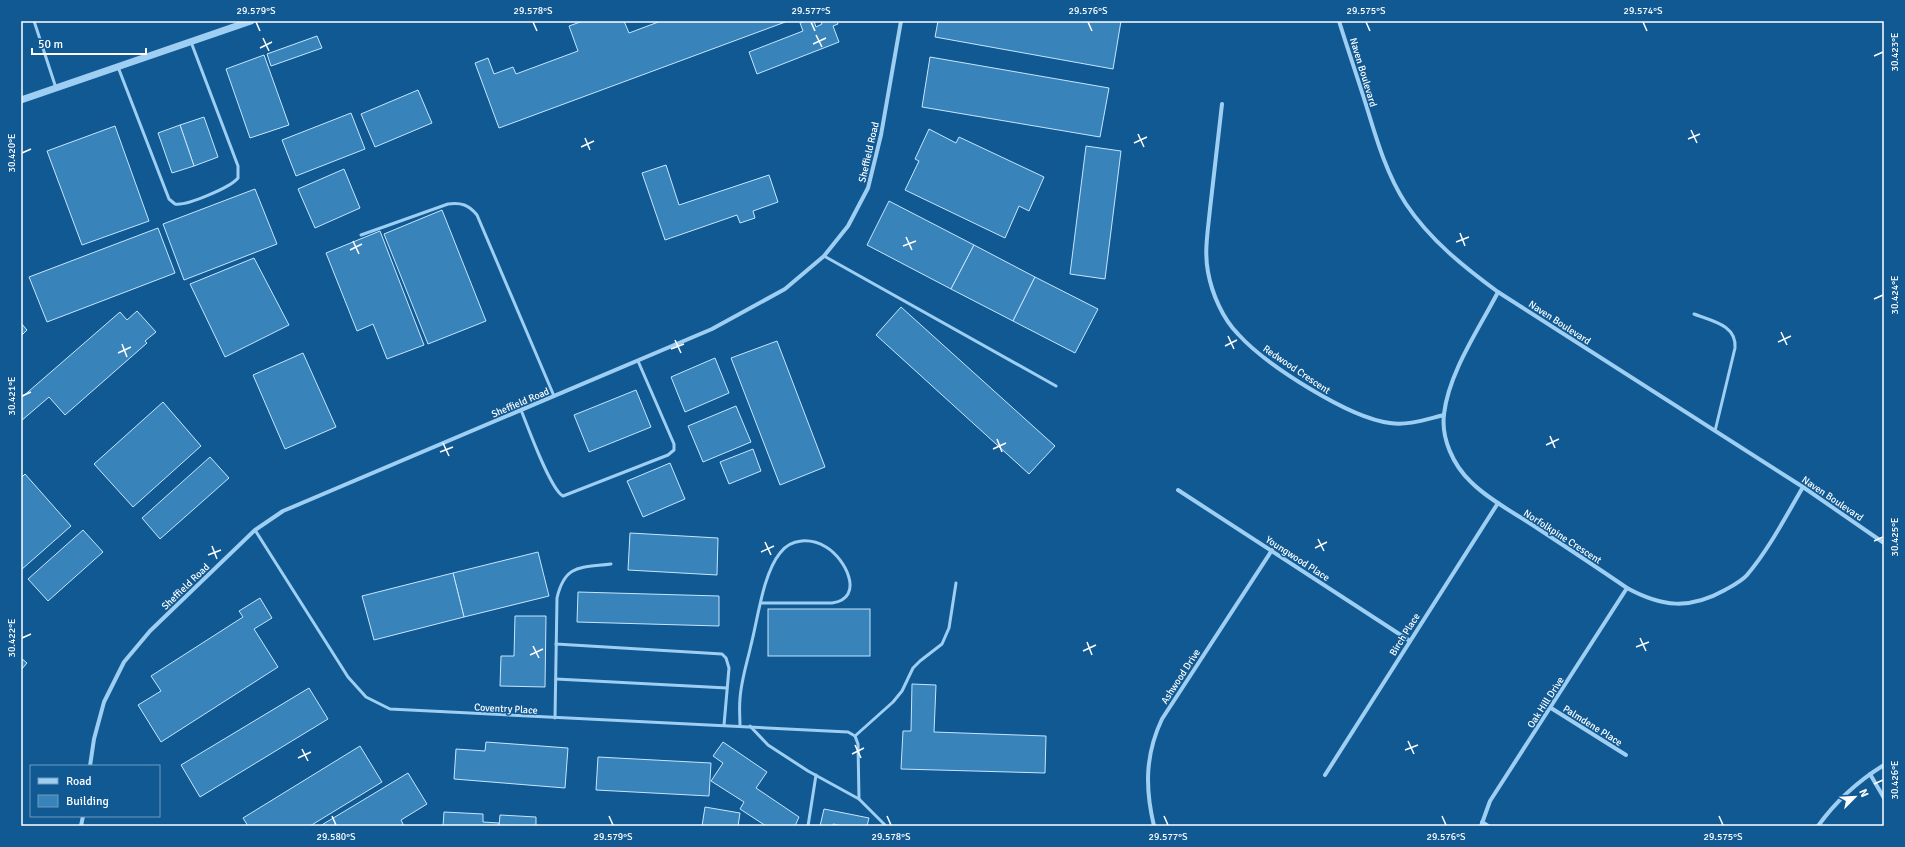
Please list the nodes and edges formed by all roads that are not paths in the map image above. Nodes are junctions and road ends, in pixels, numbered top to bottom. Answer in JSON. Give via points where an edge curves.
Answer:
{"nodes":[{"id":1,"x":34,"y":21,"type":"edge"},
{"id":2,"x":251,"y":21,"type":"edge"},
{"id":3,"x":901,"y":21,"type":"edge"},
{"id":4,"x":1339,"y":21,"type":"edge"},
{"id":5,"x":192,"y":42,"type":"junction"},
{"id":6,"x":118,"y":67,"type":"junction"},
{"id":7,"x":56,"y":88,"type":"junction"},
{"id":8,"x":21,"y":100,"type":"edge"},
{"id":9,"x":1222,"y":104,"type":"dead end"},
{"id":10,"x":362,"y":235,"type":"dead end"},
{"id":11,"x":824,"y":256,"type":"junction"},
{"id":12,"x":1498,"y":292,"type":"junction"},
{"id":13,"x":1694,"y":314,"type":"dead end"},
{"id":14,"x":638,"y":360,"type":"junction"},
{"id":15,"x":1056,"y":386,"type":"dead end"},
{"id":16,"x":554,"y":396,"type":"junction"},
{"id":17,"x":522,"y":410,"type":"junction"},
{"id":18,"x":1444,"y":415,"type":"junction"},
{"id":19,"x":1715,"y":431,"type":"junction"},
{"id":20,"x":1803,"y":488,"type":"junction"},
{"id":21,"x":1178,"y":490,"type":"dead end"},
{"id":22,"x":1498,"y":503,"type":"junction"},
{"id":23,"x":255,"y":530,"type":"junction"},
{"id":24,"x":1884,"y":543,"type":"edge"},
{"id":25,"x":1272,"y":550,"type":"junction"},
{"id":26,"x":611,"y":564,"type":"dead end"},
{"id":27,"x":956,"y":583,"type":"dead end"},
{"id":28,"x":1627,"y":588,"type":"junction"},
{"id":29,"x":761,"y":603,"type":"junction"},
{"id":30,"x":1410,"y":641,"type":"junction"},
{"id":31,"x":556,"y":644,"type":"junction"},
{"id":32,"x":556,"y":678,"type":"junction"},
{"id":33,"x":728,"y":688,"type":"junction"},
{"id":34,"x":1551,"y":708,"type":"junction"},
{"id":35,"x":555,"y":718,"type":"junction"},
{"id":36,"x":724,"y":725,"type":"junction"},
{"id":37,"x":740,"y":726,"type":"junction"},
{"id":38,"x":750,"y":726,"type":"junction"},
{"id":39,"x":855,"y":736,"type":"junction"},
{"id":40,"x":1626,"y":755,"type":"dead end"},
{"id":41,"x":90,"y":765,"type":"edge"},
{"id":42,"x":1884,"y":765,"type":"edge"},
{"id":43,"x":1870,"y":774,"type":"junction"},
{"id":44,"x":816,"y":775,"type":"junction"},
{"id":45,"x":1325,"y":775,"type":"dead end"},
{"id":46,"x":1884,"y":798,"type":"edge"},
{"id":47,"x":859,"y":799,"type":"junction"},
{"id":48,"x":1482,"y":824,"type":"edge"},
{"id":49,"x":808,"y":826,"type":"edge"},
{"id":50,"x":886,"y":826,"type":"edge"},
{"id":51,"x":1154,"y":826,"type":"edge"},
{"id":52,"x":1488,"y":826,"type":"edge"},
{"id":53,"x":1818,"y":826,"type":"edge"}],
"edges":[{"from":1,"to":7,"type":"lane"},
{"from":2,"to":5,"type":"street"},
{"from":3,"to":11,"type":"street","name":"Sheffield Road","via":[[881,135],[868,188],[848,226]]},
{"from":4,"to":12,"type":"street","name":"Naven Boulevard","via":[[1382,156],[1406,203],[1420,223],[1445,249]]},
{"from":5,"to":6,"type":"street"},
{"from":5,"to":6,"type":"lane","via":[[239,173],[238,178],[230,185],[184,204],[175,204],[169,199]]},
{"from":6,"to":7,"type":"street"},
{"from":7,"to":8,"type":"street"},
{"from":9,"to":18,"type":"street","name":"Redwood Crescent","via":[[1206,258],[1213,290],[1237,334],[1269,361],[1329,400],[1361,416],[1390,424],[1403,424]]},
{"from":10,"to":16,"type":"lane","via":[[448,204],[459,203],[468,206],[477,215]]},
{"from":11,"to":14,"type":"street","name":"Sheffield Road","via":[[785,289],[758,306],[712,329]]},
{"from":11,"to":15,"type":"lane"},
{"from":12,"to":18,"type":"street","name":"Norfolkpine Crescent","via":[[1455,374],[1447,395]]},
{"from":12,"to":19,"type":"street","name":"Naven Boulevard"},
{"from":13,"to":19,"type":"lane","via":[[1728,328],[1735,338],[1735,348]]},
{"from":14,"to":16,"type":"street","name":"Sheffield Road"},
{"from":14,"to":17,"type":"lane","via":[[674,444],[674,450],[668,455],[563,496],[551,482]]},
{"from":16,"to":17,"type":"street","name":"Sheffield Road"},
{"from":17,"to":23,"type":"street","name":"Sheffield Road","via":[[283,512]]},
{"from":18,"to":22,"type":"street","name":"Norfolkpine Crescent","via":[[1446,441],[1451,455],[1471,482]]},
{"from":19,"to":20,"type":"street","name":"Naven Boulevard"},
{"from":20,"to":24,"type":"street","name":"Naven Boulevard"},
{"from":20,"to":28,"type":"street","name":"Norfolkpine Crescent","via":[[1760,558],[1746,576],[1732,586],[1716,595],[1680,605],[1665,604],[1646,598]]},
{"from":21,"to":25,"type":"street","name":"Youngwood Place"},
{"from":22,"to":28,"type":"street","name":"Norfolkpine Crescent"},
{"from":22,"to":30,"type":"street","name":"Birch Place"},
{"from":23,"to":35,"type":"lane","name":"Coventry Place","via":[[348,677],[366,697],[390,709]]},
{"from":23,"to":41,"type":"street","name":"Sheffield Road","via":[[150,631],[124,662],[104,702]]},
{"from":25,"to":30,"type":"street","name":"Youngwood Place"},
{"from":25,"to":51,"type":"street","name":"Ashwood Drive","via":[[1154,735],[1148,768]]},
{"from":26,"to":31,"type":"lane","via":[[582,568],[566,575],[560,584],[557,598]]},
{"from":27,"to":39,"type":"lane","via":[[949,628],[942,644],[920,661],[893,702]]},
{"from":28,"to":34,"type":"street","name":"Oak Hill Drive"},
{"from":29,"to":29,"type":"lane","via":[[841,601],[850,589],[849,577],[841,561],[828,548],[802,540],[792,543],[780,552],[771,566]]},
{"from":29,"to":37,"type":"lane","via":[[740,698]]},
{"from":30,"to":45,"type":"street","name":"Birch Place"},
{"from":31,"to":32,"type":"lane"},
{"from":31,"to":33,"type":"lane","via":[[718,653],[729,663]]},
{"from":32,"to":33,"type":"lane"},
{"from":32,"to":35,"type":"lane"},
{"from":33,"to":36,"type":"lane"},
{"from":34,"to":40,"type":"street","name":"Palmdene Place"},
{"from":34,"to":48,"type":"street","name":"Oak Hill Drive","via":[[1490,801]]},
{"from":35,"to":36,"type":"lane","name":"Coventry Place"},
{"from":36,"to":37,"type":"lane","name":"Coventry Place"},
{"from":37,"to":38,"type":"lane","name":"Coventry Place"},
{"from":38,"to":39,"type":"lane","name":"Coventry Place","via":[[848,732]]},
{"from":38,"to":44,"type":"lane","via":[[768,745]]},
{"from":39,"to":47,"type":"lane","via":[[858,749]]},
{"from":42,"to":43,"type":"street"},
{"from":43,"to":46,"type":"street"},
{"from":43,"to":53,"type":"street","via":[[1833,805]]},
{"from":44,"to":47,"type":"lane"},
{"from":44,"to":49,"type":"lane"},
{"from":47,"to":50,"type":"lane"},
{"from":48,"to":52,"type":"street"}]}
